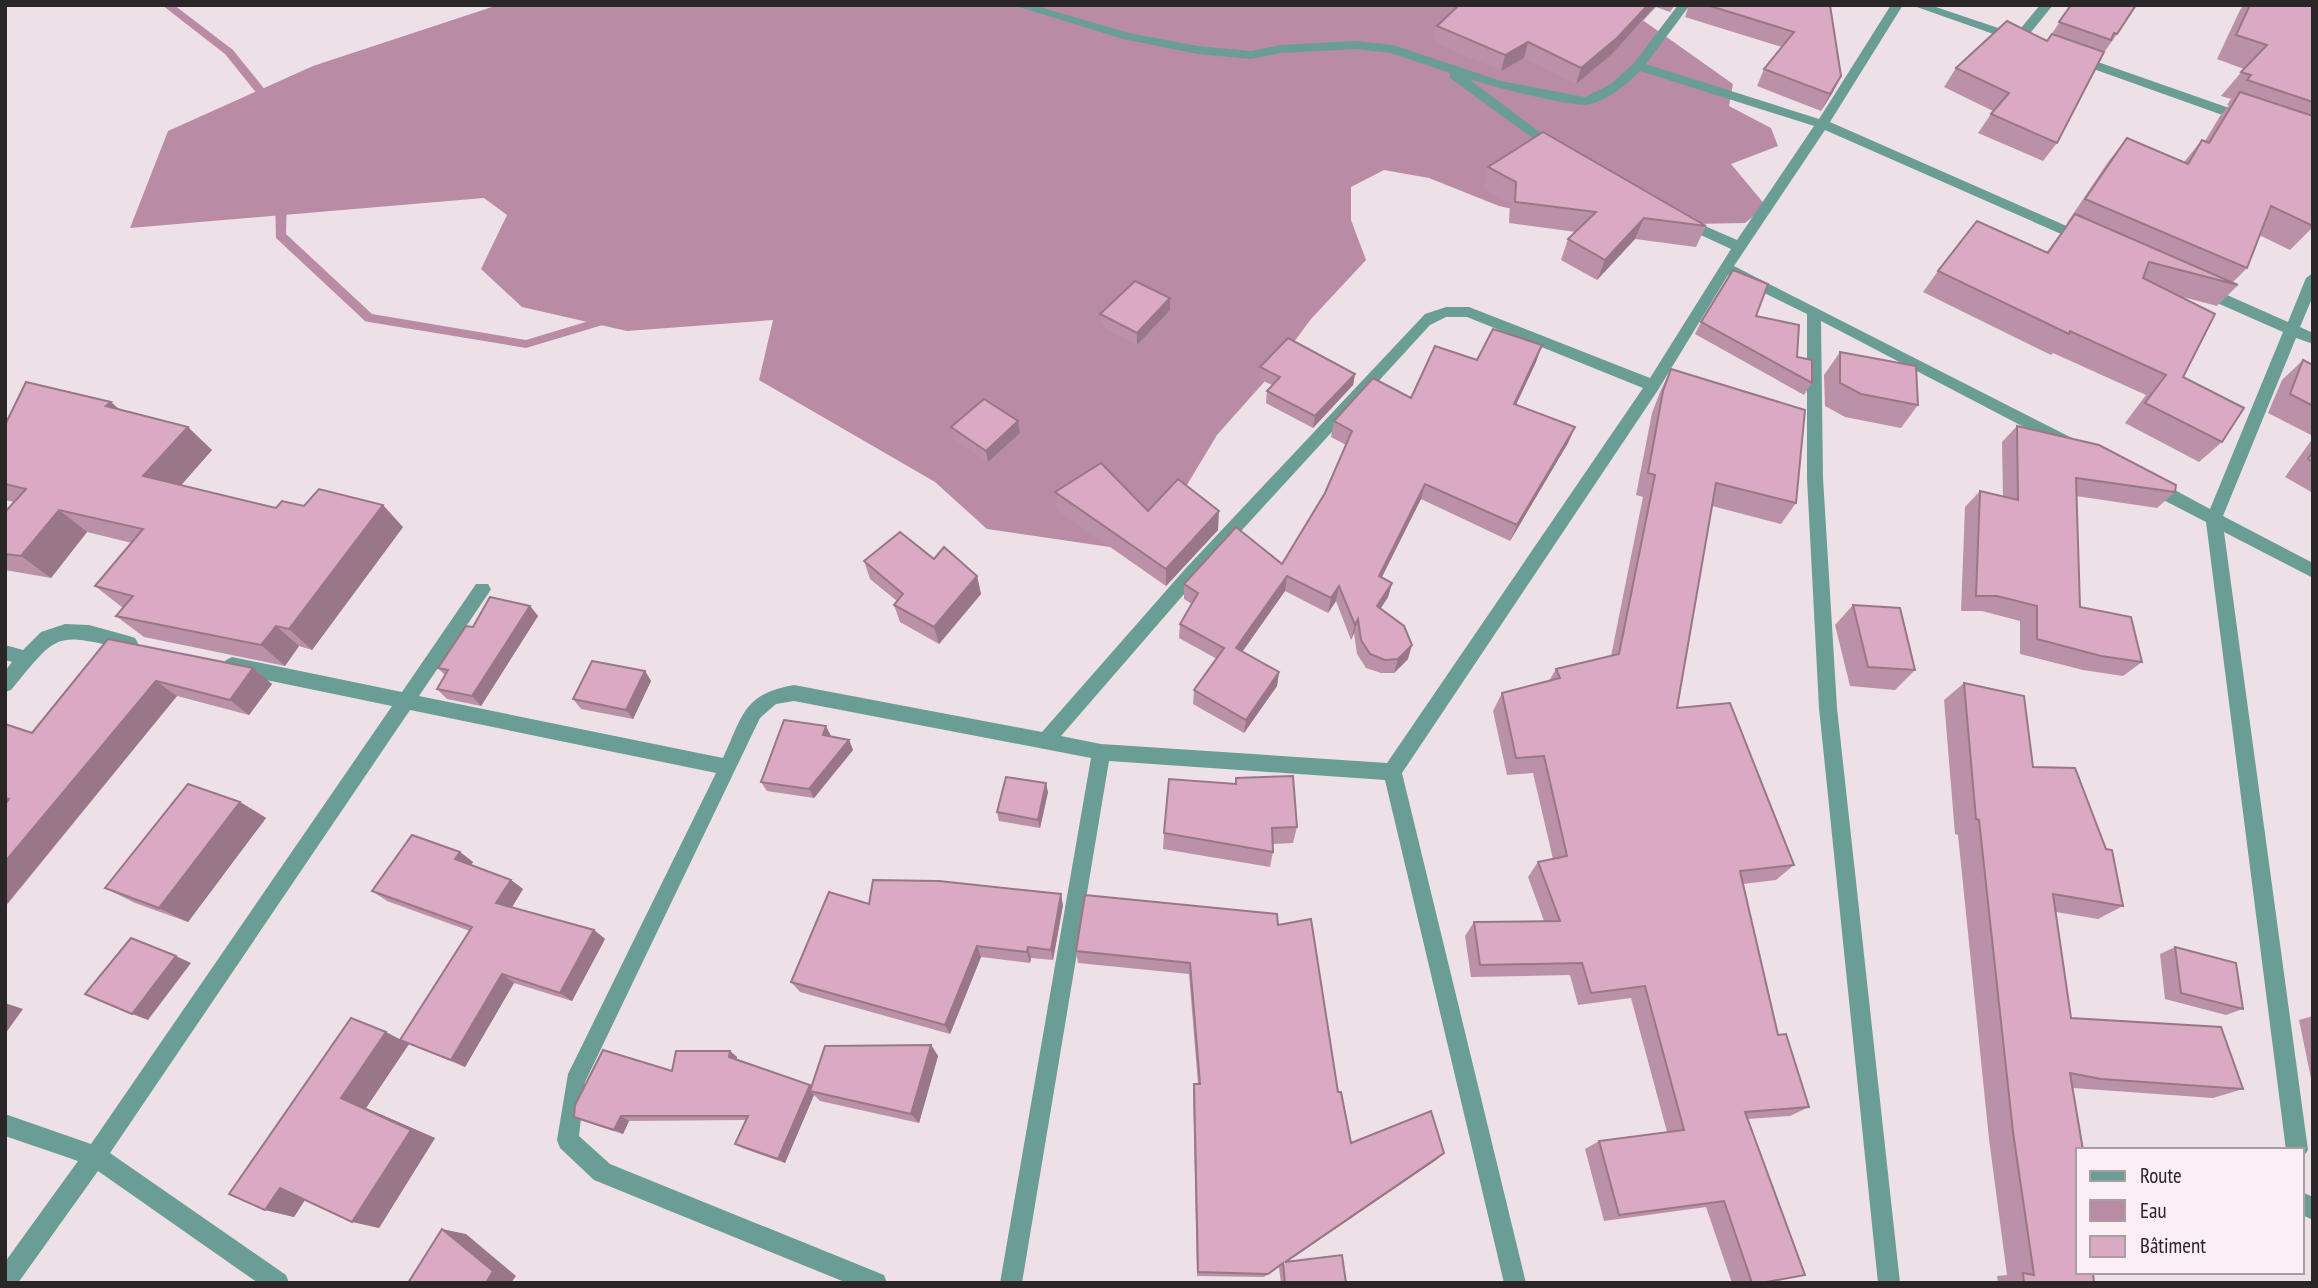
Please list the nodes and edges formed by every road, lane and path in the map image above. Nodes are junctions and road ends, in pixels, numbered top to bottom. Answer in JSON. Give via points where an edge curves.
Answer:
{"nodes":[{"id":1,"x":1019,"y":5,"type":"edge"},
{"id":2,"x":1684,"y":5,"type":"edge"},
{"id":3,"x":1897,"y":5,"type":"edge"},
{"id":4,"x":1917,"y":5,"type":"edge"},
{"id":5,"x":2047,"y":5,"type":"edge"},
{"id":6,"x":2058,"y":52,"type":"edge"},
{"id":7,"x":1441,"y":65,"type":"junction"},
{"id":8,"x":1638,"y":66,"type":"junction"},
{"id":9,"x":1822,"y":124,"type":"junction"},
{"id":10,"x":2262,"y":124,"type":"edge"},
{"id":11,"x":1564,"y":156,"type":"edge"},
{"id":12,"x":1675,"y":218,"type":"edge"},
{"id":13,"x":2100,"y":246,"type":"edge"},
{"id":14,"x":1740,"y":247,"type":"junction"},
{"id":15,"x":1725,"y":268,"type":"junction"},
{"id":16,"x":2313,"y":278,"type":"edge"},
{"id":17,"x":2189,"y":284,"type":"edge"},
{"id":18,"x":1814,"y":311,"type":"junction"},
{"id":19,"x":2290,"y":328,"type":"junction"},
{"id":20,"x":2313,"y":339,"type":"edge"},
{"id":21,"x":1654,"y":386,"type":"junction"},
{"id":22,"x":2081,"y":450,"type":"edge"},
{"id":23,"x":2141,"y":481,"type":"edge"},
{"id":24,"x":2214,"y":519,"type":"junction"},
{"id":25,"x":2313,"y":571,"type":"edge"},
{"id":26,"x":482,"y":589,"type":"dead end"},
{"id":27,"x":143,"y":646,"type":"edge"},
{"id":28,"x":5,"y":652,"type":"edge"},
{"id":29,"x":28,"y":659,"type":"junction"},
{"id":30,"x":209,"y":660,"type":"edge"},
{"id":31,"x":5,"y":684,"type":"edge"},
{"id":32,"x":406,"y":701,"type":"junction"},
{"id":33,"x":1044,"y":743,"type":"junction"},
{"id":34,"x":1101,"y":752,"type":"junction"},
{"id":35,"x":728,"y":767,"type":"junction"},
{"id":36,"x":1392,"y":772,"type":"junction"},
{"id":37,"x":5,"y":1125,"type":"edge"},
{"id":38,"x":2297,"y":1148,"type":"edge"},
{"id":39,"x":94,"y":1156,"type":"junction"},
{"id":40,"x":5,"y":1282,"type":"edge"},
{"id":41,"x":278,"y":1283,"type":"edge"},
{"id":42,"x":876,"y":1283,"type":"edge"},
{"id":43,"x":1012,"y":1283,"type":"edge"},
{"id":44,"x":1515,"y":1283,"type":"edge"},
{"id":45,"x":1889,"y":1283,"type":"edge"}],
"edges":[{"from":1,"to":7,"type":"street","via":[[1127,36],[1198,50],[1251,55],[1281,48],[1356,45],[1393,49]]},
{"from":2,"to":8,"type":"street"},
{"from":3,"to":9,"type":"street"},
{"from":4,"to":5,"type":"street","via":[[2026,41]]},
{"from":6,"to":10,"type":"street"},
{"from":7,"to":8,"type":"street","via":[[1499,85],[1587,101],[1616,87]]},
{"from":7,"to":11,"type":"street"},
{"from":8,"to":9,"type":"street"},
{"from":9,"to":13,"type":"street"},
{"from":9,"to":14,"type":"street"},
{"from":12,"to":14,"type":"street"},
{"from":14,"to":15,"type":"street"},
{"from":15,"to":18,"type":"street"},
{"from":15,"to":21,"type":"street"},
{"from":16,"to":19,"type":"street"},
{"from":17,"to":19,"type":"street"},
{"from":18,"to":22,"type":"street"},
{"from":18,"to":45,"type":"street","via":[[1815,478],[1828,708]]},
{"from":19,"to":20,"type":"street"},
{"from":19,"to":24,"type":"street"},
{"from":21,"to":33,"type":"street","via":[[1469,312],[1435,314],[1192,573]]},
{"from":21,"to":36,"type":"street"},
{"from":23,"to":24,"type":"street"},
{"from":24,"to":25,"type":"street"},
{"from":24,"to":38,"type":"street"},
{"from":26,"to":32,"type":"street"},
{"from":27,"to":29,"type":"street","via":[[66,631],[44,641]]},
{"from":28,"to":29,"type":"street"},
{"from":29,"to":31,"type":"street"},
{"from":30,"to":32,"type":"street"},
{"from":32,"to":35,"type":"street"},
{"from":32,"to":39,"type":"street"},
{"from":33,"to":34,"type":"street"},
{"from":33,"to":35,"type":"street","via":[[794,693],[772,697],[753,712]]},
{"from":34,"to":36,"type":"street"},
{"from":34,"to":43,"type":"street"},
{"from":35,"to":42,"type":"street","via":[[575,1081],[568,1140],[602,1172]]},
{"from":36,"to":44,"type":"street"},
{"from":37,"to":39,"type":"street"},
{"from":39,"to":40,"type":"street"},
{"from":39,"to":41,"type":"street"}]}
